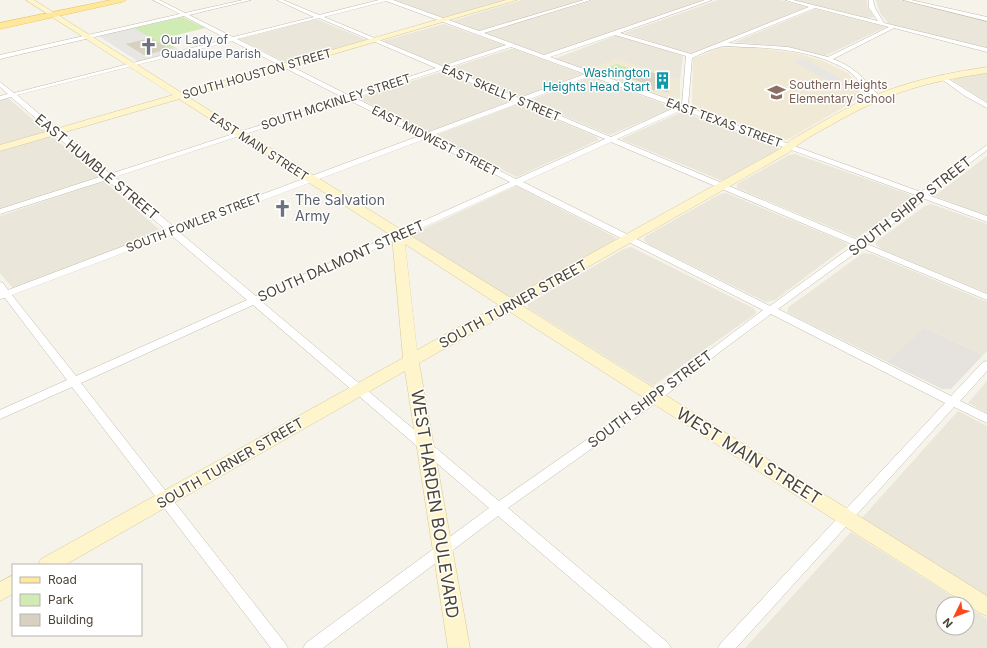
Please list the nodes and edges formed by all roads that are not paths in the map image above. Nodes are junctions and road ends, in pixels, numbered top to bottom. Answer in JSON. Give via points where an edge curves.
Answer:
{"nodes":[{"id":1,"x":29,"y":0,"type":"edge"},
{"id":2,"x":110,"y":0,"type":"edge"},
{"id":3,"x":122,"y":0,"type":"edge"},
{"id":4,"x":155,"y":0,"type":"edge"},
{"id":5,"x":249,"y":0,"type":"edge"},
{"id":6,"x":279,"y":0,"type":"edge"},
{"id":7,"x":385,"y":0,"type":"edge"},
{"id":8,"x":388,"y":0,"type":"edge"},
{"id":9,"x":514,"y":0,"type":"edge"},
{"id":10,"x":589,"y":0,"type":"edge"},
{"id":11,"x":710,"y":0,"type":"edge"},
{"id":12,"x":786,"y":0,"type":"edge"},
{"id":13,"x":871,"y":0,"type":"edge"},
{"id":14,"x":905,"y":0,"type":"edge"},
{"id":15,"x":814,"y":7,"type":"junction"},
{"id":16,"x":50,"y":14,"type":"junction"},
{"id":17,"x":184,"y":14,"type":"junction"},
{"id":18,"x":319,"y":16,"type":"junction"},
{"id":19,"x":987,"y":19,"type":"edge"},
{"id":20,"x":444,"y":20,"type":"junction"},
{"id":21,"x":0,"y":24,"type":"edge"},
{"id":22,"x":882,"y":24,"type":"junction"},
{"id":23,"x":894,"y":27,"type":"junction"},
{"id":24,"x":479,"y":33,"type":"junction"},
{"id":25,"x":616,"y":33,"type":"junction"},
{"id":26,"x":87,"y":37,"type":"junction"},
{"id":27,"x":232,"y":39,"type":"junction"},
{"id":28,"x":376,"y":40,"type":"junction"},
{"id":29,"x":512,"y":45,"type":"junction"},
{"id":30,"x":720,"y":45,"type":"junction"},
{"id":31,"x":987,"y":50,"type":"edge"},
{"id":32,"x":691,"y":56,"type":"junction"},
{"id":33,"x":0,"y":57,"type":"edge"},
{"id":34,"x":545,"y":57,"type":"junction"},
{"id":35,"x":828,"y":59,"type":"junction"},
{"id":36,"x":130,"y":64,"type":"junction"},
{"id":37,"x":287,"y":66,"type":"junction"},
{"id":38,"x":442,"y":68,"type":"junction"},
{"id":39,"x":987,"y":70,"type":"edge"},
{"id":40,"x":590,"y":74,"type":"junction"},
{"id":41,"x":942,"y":77,"type":"junction"},
{"id":42,"x":0,"y":84,"type":"edge"},
{"id":43,"x":13,"y":95,"type":"junction"},
{"id":44,"x":180,"y":96,"type":"junction"},
{"id":45,"x":878,"y":97,"type":"junction"},
{"id":46,"x":0,"y":98,"type":"edge"},
{"id":47,"x":350,"y":98,"type":"junction"},
{"id":48,"x":519,"y":100,"type":"junction"},
{"id":49,"x":987,"y":106,"type":"edge"},
{"id":50,"x":682,"y":107,"type":"junction"},
{"id":51,"x":56,"y":132,"type":"junction"},
{"id":52,"x":239,"y":134,"type":"junction"},
{"id":53,"x":425,"y":136,"type":"junction"},
{"id":54,"x":612,"y":139,"type":"junction"},
{"id":55,"x":789,"y":147,"type":"junction"},
{"id":56,"x":987,"y":147,"type":"edge"},
{"id":57,"x":0,"y":148,"type":"edge"},
{"id":58,"x":109,"y":176,"type":"junction"},
{"id":59,"x":310,"y":179,"type":"junction"},
{"id":60,"x":515,"y":181,"type":"junction"},
{"id":61,"x":722,"y":186,"type":"junction"},
{"id":62,"x":922,"y":195,"type":"junction"},
{"id":63,"x":0,"y":212,"type":"edge"},
{"id":64,"x":987,"y":219,"type":"edge"},
{"id":65,"x":173,"y":231,"type":"junction"},
{"id":66,"x":398,"y":235,"type":"junction"},
{"id":67,"x":629,"y":238,"type":"junction"},
{"id":68,"x":861,"y":245,"type":"junction"},
{"id":69,"x":2,"y":292,"type":"edge"},
{"id":70,"x":987,"y":297,"type":"edge"},
{"id":71,"x":254,"y":300,"type":"junction"},
{"id":72,"x":511,"y":305,"type":"junction"},
{"id":73,"x":771,"y":310,"type":"junction"},
{"id":74,"x":411,"y":360,"type":"junction"},
{"id":75,"x":987,"y":364,"type":"edge"},
{"id":76,"x":75,"y":381,"type":"junction"},
{"id":77,"x":360,"y":389,"type":"junction"},
{"id":78,"x":656,"y":397,"type":"junction"},
{"id":79,"x":953,"y":402,"type":"junction"},
{"id":80,"x":0,"y":415,"type":"edge"},
{"id":81,"x":987,"y":419,"type":"edge"},
{"id":82,"x":426,"y":446,"type":"junction"},
{"id":83,"x":165,"y":500,"type":"junction"},
{"id":84,"x":499,"y":508,"type":"junction"},
{"id":85,"x":846,"y":518,"type":"junction"},
{"id":86,"x":443,"y":550,"type":"junction"},
{"id":87,"x":50,"y":564,"type":"edge"},
{"id":88,"x":12,"y":585,"type":"edge"},
{"id":89,"x":0,"y":592,"type":"edge"},
{"id":90,"x":987,"y":607,"type":"edge"},
{"id":91,"x":280,"y":648,"type":"edge"},
{"id":92,"x":311,"y":648,"type":"edge"},
{"id":93,"x":459,"y":648,"type":"edge"},
{"id":94,"x":663,"y":648,"type":"edge"},
{"id":95,"x":726,"y":648,"type":"edge"}],
"edges":[{"from":1,"to":16,"type":"street","name":"EAST MAIN STREET"},
{"from":2,"to":16,"type":"main road"},
{"from":3,"to":16,"type":"main road"},
{"from":4,"to":17,"type":"street","name":"EAST MIDWEST STREET"},
{"from":5,"to":17,"type":"street"},
{"from":6,"to":18,"type":"street","name":"EAST SKELLY STREET"},
{"from":7,"to":18,"type":"street"},
{"from":8,"to":20,"type":"street","name":"EAST TEXAS STREET"},
{"from":9,"to":20,"type":"street","name":"SOUTH HOUSTON STREET"},
{"from":10,"to":24,"type":"street"},
{"from":11,"to":25,"type":"street"},
{"from":12,"to":15,"type":"street"},
{"from":13,"to":22,"type":"street","via":[[872,8]]},
{"from":14,"to":19,"type":"street"},
{"from":15,"to":22,"type":"street"},
{"from":15,"to":30,"type":"street"},
{"from":16,"to":21,"type":"main road"},
{"from":16,"to":26,"type":"street","name":"EAST MAIN STREET"},
{"from":17,"to":26,"type":"street"},
{"from":17,"to":27,"type":"street","name":"EAST MIDWEST STREET"},
{"from":18,"to":27,"type":"street"},
{"from":18,"to":28,"type":"street","name":"EAST SKELLY STREET"},
{"from":20,"to":24,"type":"street","name":"EAST TEXAS STREET"},
{"from":20,"to":28,"type":"street","name":"SOUTH HOUSTON STREET"},
{"from":22,"to":23,"type":"street"},
{"from":23,"to":31,"type":"street"},
{"from":23,"to":35,"type":"street"},
{"from":24,"to":29,"type":"street","name":"EAST TEXAS STREET"},
{"from":25,"to":32,"type":"street"},
{"from":25,"to":34,"type":"street"},
{"from":26,"to":33,"type":"street"},
{"from":26,"to":36,"type":"street","name":"EAST MAIN STREET"},
{"from":27,"to":36,"type":"street"},
{"from":27,"to":37,"type":"street","name":"EAST MIDWEST STREET"},
{"from":28,"to":37,"type":"street","name":"SOUTH HOUSTON STREET"},
{"from":28,"to":38,"type":"street","name":"EAST SKELLY STREET"},
{"from":29,"to":34,"type":"street","name":"EAST TEXAS STREET"},
{"from":29,"to":38,"type":"street","name":"SOUTH MCKINLEY STREET"},
{"from":30,"to":32,"type":"street"},
{"from":30,"to":35,"type":"street","via":[[781,48]]},
{"from":32,"to":50,"type":"street","via":[[688,59],[685,105]]},
{"from":34,"to":40,"type":"street","name":"EAST TEXAS STREET"},
{"from":35,"to":45,"type":"street","via":[[855,72],[864,80],[870,93]]},
{"from":36,"to":43,"type":"street"},
{"from":36,"to":44,"type":"street","name":"EAST MAIN STREET"},
{"from":37,"to":44,"type":"street","name":"SOUTH HOUSTON STREET"},
{"from":37,"to":47,"type":"street","name":"EAST MIDWEST STREET"},
{"from":38,"to":47,"type":"street","name":"SOUTH MCKINLEY STREET"},
{"from":38,"to":48,"type":"street","name":"EAST SKELLY STREET"},
{"from":39,"to":41,"type":"street","name":"SOUTH TURNER STREET"},
{"from":40,"to":48,"type":"street","name":"SOUTH FOWLER STREET"},
{"from":40,"to":50,"type":"street","name":"EAST TEXAS STREET"},
{"from":41,"to":45,"type":"street","name":"SOUTH TURNER STREET","via":[[903,87]]},
{"from":41,"to":49,"type":"street"},
{"from":42,"to":43,"type":"street","name":"EAST HUMBLE STREET"},
{"from":43,"to":46,"type":"street"},
{"from":43,"to":51,"type":"street","name":"EAST HUMBLE STREET"},
{"from":44,"to":51,"type":"street","name":"SOUTH HOUSTON STREET"},
{"from":44,"to":52,"type":"street","name":"EAST MAIN STREET"},
{"from":45,"to":55,"type":"street","name":"SOUTH TURNER STREET","via":[[864,102]]},
{"from":47,"to":52,"type":"street","name":"SOUTH MCKINLEY STREET"},
{"from":47,"to":53,"type":"street","name":"EAST MIDWEST STREET"},
{"from":48,"to":53,"type":"street","name":"SOUTH FOWLER STREET"},
{"from":48,"to":54,"type":"street","name":"EAST SKELLY STREET"},
{"from":50,"to":54,"type":"street","name":"SOUTH DALMONT STREET"},
{"from":50,"to":55,"type":"street","name":"EAST TEXAS STREET"},
{"from":51,"to":57,"type":"street","name":"SOUTH HOUSTON STREET"},
{"from":51,"to":58,"type":"street","name":"EAST HUMBLE STREET"},
{"from":52,"to":58,"type":"street","name":"SOUTH MCKINLEY STREET"},
{"from":52,"to":59,"type":"street","name":"EAST MAIN STREET"},
{"from":53,"to":59,"type":"street","name":"SOUTH FOWLER STREET"},
{"from":53,"to":60,"type":"street","name":"EAST MIDWEST STREET"},
{"from":54,"to":60,"type":"street","name":"SOUTH DALMONT STREET"},
{"from":54,"to":61,"type":"street","name":"EAST SKELLY STREET"},
{"from":55,"to":61,"type":"street","name":"SOUTH TURNER STREET"},
{"from":55,"to":62,"type":"street","name":"EAST TEXAS STREET"},
{"from":56,"to":62,"type":"street","name":"SOUTH SHIPP STREET"},
{"from":58,"to":63,"type":"street","name":"SOUTH MCKINLEY STREET"},
{"from":58,"to":65,"type":"street","name":"EAST HUMBLE STREET"},
{"from":59,"to":65,"type":"street","name":"SOUTH FOWLER STREET"},
{"from":59,"to":66,"type":"street","name":"EAST MAIN STREET"},
{"from":60,"to":66,"type":"street","name":"SOUTH DALMONT STREET"},
{"from":60,"to":67,"type":"street","name":"EAST MIDWEST STREET"},
{"from":61,"to":67,"type":"street","name":"SOUTH TURNER STREET"},
{"from":61,"to":68,"type":"street","name":"EAST SKELLY STREET"},
{"from":62,"to":64,"type":"street","name":"EAST TEXAS STREET"},
{"from":62,"to":68,"type":"street","name":"SOUTH SHIPP STREET","via":[[921,200]]},
{"from":65,"to":69,"type":"street","name":"SOUTH FOWLER STREET"},
{"from":65,"to":71,"type":"street","name":"EAST HUMBLE STREET"},
{"from":66,"to":71,"type":"street","name":"SOUTH DALMONT STREET"},
{"from":66,"to":72,"type":"street","name":"EAST MAIN STREET"},
{"from":66,"to":74,"type":"street","name":"WEST HARDEN BOULEVARD"},
{"from":67,"to":72,"type":"street","name":"SOUTH TURNER STREET"},
{"from":67,"to":73,"type":"street","name":"EAST MIDWEST STREET"},
{"from":68,"to":70,"type":"street","name":"EAST SKELLY STREET"},
{"from":68,"to":73,"type":"street","name":"SOUTH SHIPP STREET"},
{"from":69,"to":76,"type":"street"},
{"from":71,"to":76,"type":"street","name":"SOUTH DALMONT STREET"},
{"from":71,"to":77,"type":"street","name":"EAST HUMBLE STREET"},
{"from":72,"to":74,"type":"street","name":"SOUTH TURNER STREET"},
{"from":72,"to":78,"type":"street","name":"WEST MAIN STREET"},
{"from":73,"to":78,"type":"street","name":"SOUTH SHIPP STREET"},
{"from":73,"to":79,"type":"street","name":"EAST MIDWEST STREET"},
{"from":74,"to":77,"type":"street","name":"SOUTH TURNER STREET"},
{"from":74,"to":82,"type":"street","name":"WEST HARDEN BOULEVARD"},
{"from":75,"to":79,"type":"street"},
{"from":76,"to":80,"type":"street","name":"SOUTH DALMONT STREET"},
{"from":76,"to":83,"type":"street"},
{"from":77,"to":82,"type":"street","name":"EAST HUMBLE STREET"},
{"from":77,"to":83,"type":"street","name":"SOUTH TURNER STREET"},
{"from":78,"to":84,"type":"street","name":"SOUTH SHIPP STREET"},
{"from":78,"to":85,"type":"street","name":"WEST MAIN STREET"},
{"from":79,"to":81,"type":"street","name":"EAST MIDWEST STREET"},
{"from":79,"to":85,"type":"street"},
{"from":82,"to":84,"type":"street","name":"EAST HUMBLE STREET"},
{"from":82,"to":86,"type":"street","name":"WEST HARDEN BOULEVARD"},
{"from":83,"to":87,"type":"street","name":"SOUTH TURNER STREET"},
{"from":83,"to":91,"type":"street"},
{"from":84,"to":86,"type":"street","name":"SOUTH SHIPP STREET"},
{"from":84,"to":94,"type":"street","name":"EAST HUMBLE STREET"},
{"from":85,"to":90,"type":"street","name":"WEST MAIN STREET"},
{"from":85,"to":95,"type":"street"},
{"from":86,"to":92,"type":"street","name":"SOUTH SHIPP STREET"},
{"from":86,"to":93,"type":"street","name":"WEST HARDEN BOULEVARD"},
{"from":88,"to":89,"type":"street"}]}
